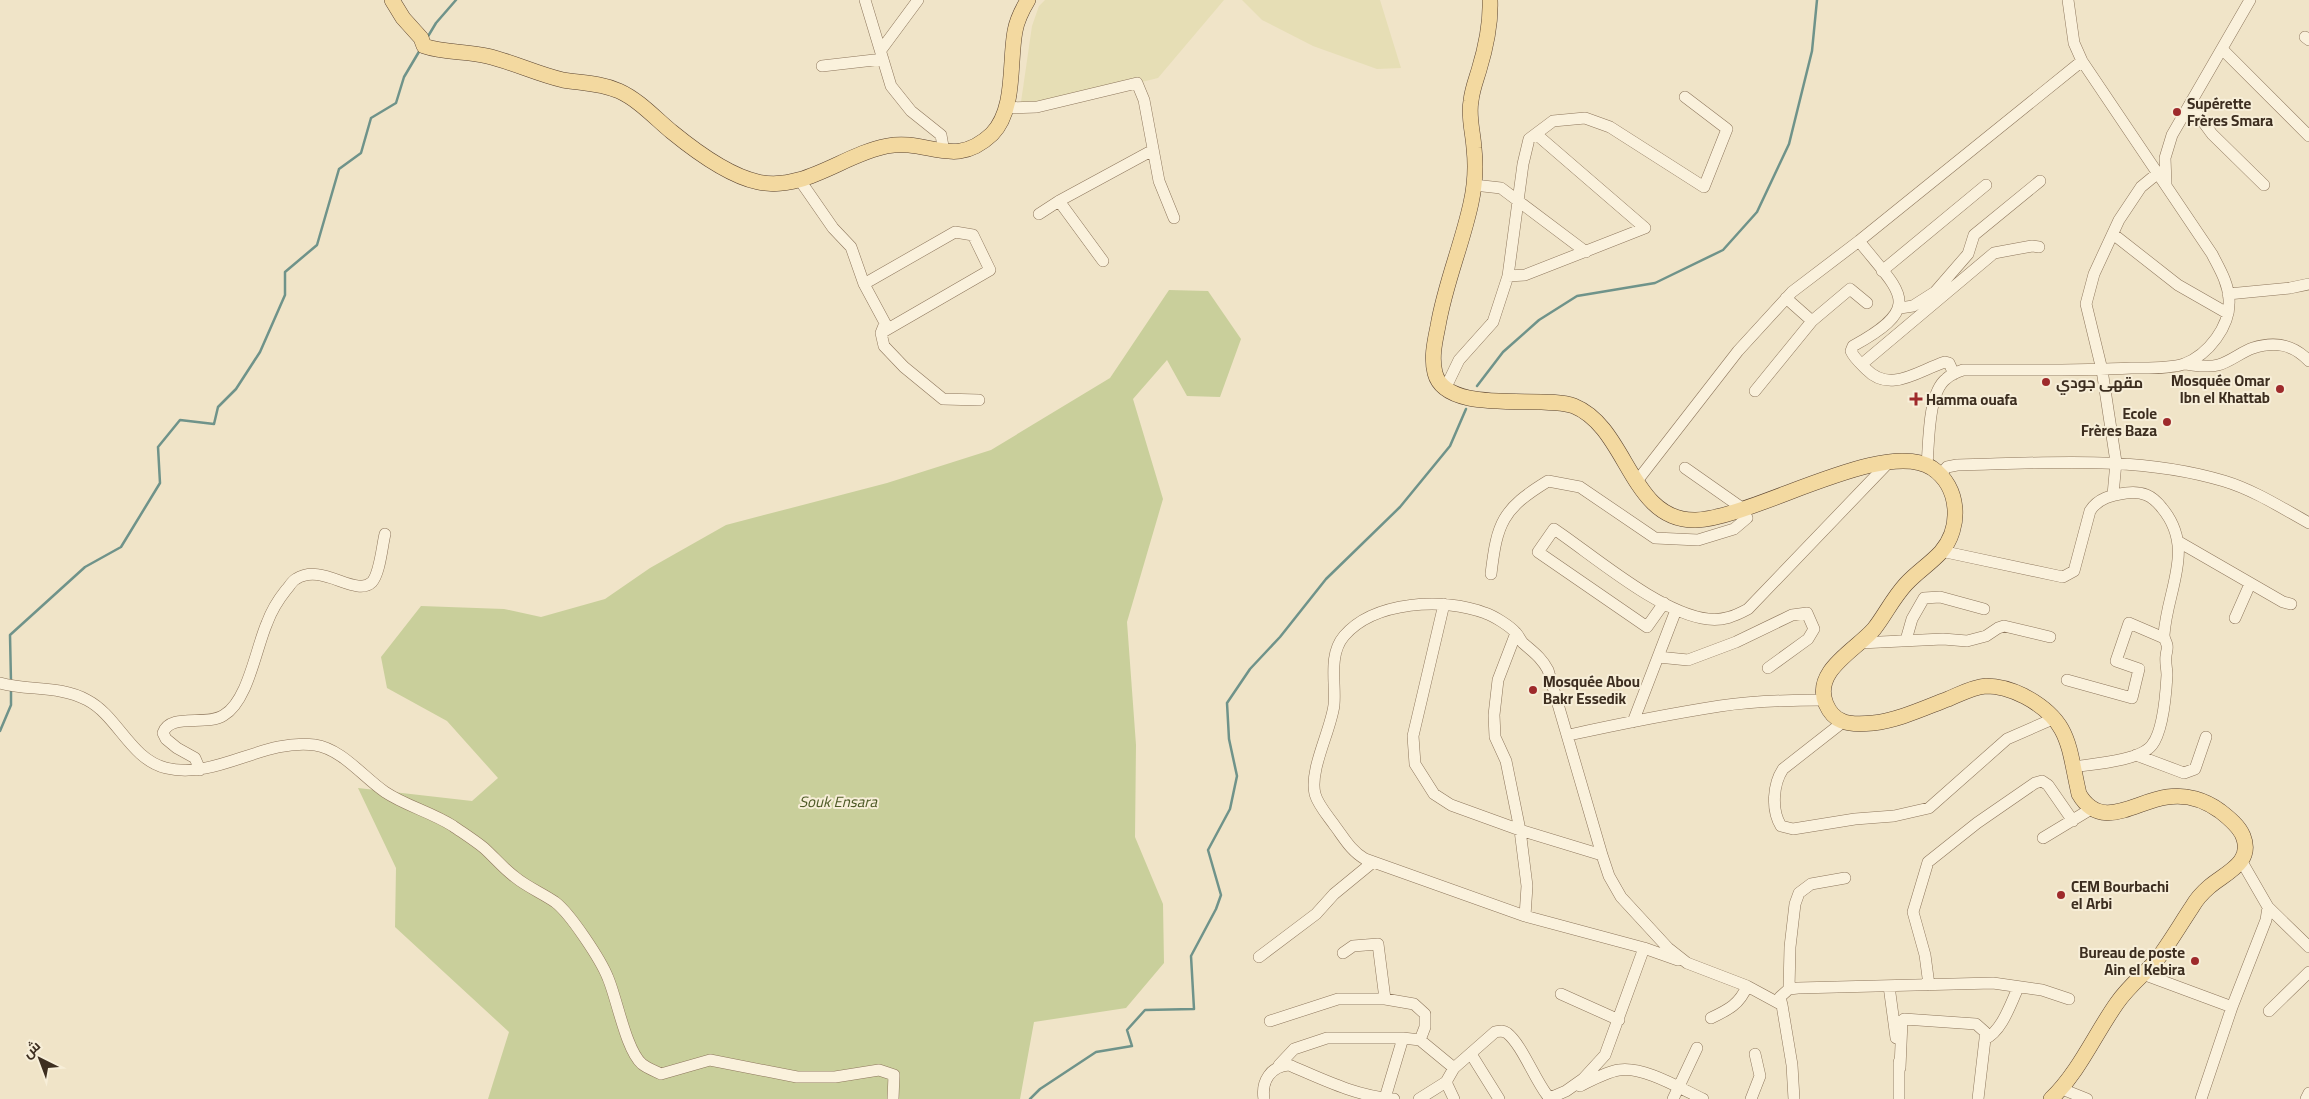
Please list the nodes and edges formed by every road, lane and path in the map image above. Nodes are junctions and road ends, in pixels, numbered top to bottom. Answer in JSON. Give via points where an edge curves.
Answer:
{"nodes":[{"id":1,"x":392,"y":0,"type":"edge"},
{"id":2,"x":865,"y":0,"type":"edge"},
{"id":3,"x":918,"y":0,"type":"edge"},
{"id":4,"x":1028,"y":0,"type":"edge"},
{"id":5,"x":1490,"y":0,"type":"edge"},
{"id":6,"x":2068,"y":0,"type":"edge"},
{"id":7,"x":2250,"y":0,"type":"edge"},
{"id":8,"x":2222,"y":49,"type":"junction"},
{"id":9,"x":882,"y":54,"type":"junction"},
{"id":10,"x":2082,"y":61,"type":"junction"},
{"id":11,"x":822,"y":66,"type":"dead end"},
{"id":12,"x":1685,"y":97,"type":"dead end"},
{"id":13,"x":2190,"y":104,"type":"junction"},
{"id":14,"x":1005,"y":108,"type":"junction"},
{"id":15,"x":1536,"y":134,"type":"junction"},
{"id":16,"x":2309,"y":136,"type":"edge"},
{"id":17,"x":1153,"y":150,"type":"junction"},
{"id":18,"x":944,"y":152,"type":"junction"},
{"id":19,"x":2158,"y":173,"type":"junction"},
{"id":20,"x":799,"y":179,"type":"junction"},
{"id":21,"x":2040,"y":180,"type":"dead end"},
{"id":22,"x":1474,"y":185,"type":"junction"},
{"id":23,"x":1986,"y":185,"type":"dead end"},
{"id":24,"x":2264,"y":185,"type":"dead end"},
{"id":25,"x":2166,"y":186,"type":"junction"},
{"id":26,"x":1059,"y":201,"type":"junction"},
{"id":27,"x":1519,"y":202,"type":"junction"},
{"id":28,"x":1039,"y":214,"type":"dead end"},
{"id":29,"x":1174,"y":218,"type":"dead end"},
{"id":30,"x":2113,"y":234,"type":"junction"},
{"id":31,"x":1859,"y":241,"type":"junction"},
{"id":32,"x":2039,"y":248,"type":"dead end"},
{"id":33,"x":1586,"y":252,"type":"junction"},
{"id":34,"x":1103,"y":261,"type":"dead end"},
{"id":35,"x":1882,"y":271,"type":"junction"},
{"id":36,"x":1508,"y":276,"type":"junction"},
{"id":37,"x":864,"y":284,"type":"junction"},
{"id":38,"x":2309,"y":284,"type":"edge"},
{"id":39,"x":2228,"y":294,"type":"junction"},
{"id":40,"x":1786,"y":298,"type":"junction"},
{"id":41,"x":1867,"y":303,"type":"dead end"},
{"id":42,"x":1900,"y":308,"type":"junction"},
{"id":43,"x":2227,"y":312,"type":"junction"},
{"id":44,"x":1812,"y":321,"type":"junction"},
{"id":45,"x":881,"y":333,"type":"junction"},
{"id":46,"x":2309,"y":361,"type":"edge"},
{"id":47,"x":1862,"y":364,"type":"junction"},
{"id":48,"x":2184,"y":364,"type":"junction"},
{"id":49,"x":2102,"y":370,"type":"junction"},
{"id":50,"x":1954,"y":374,"type":"junction"},
{"id":51,"x":1445,"y":389,"type":"junction"},
{"id":52,"x":1756,"y":391,"type":"dead end"},
{"id":53,"x":979,"y":400,"type":"dead end"},
{"id":54,"x":1891,"y":460,"type":"junction"},
{"id":55,"x":2116,"y":462,"type":"junction"},
{"id":56,"x":1927,"y":465,"type":"junction"},
{"id":57,"x":1685,"y":468,"type":"dead end"},
{"id":58,"x":1940,"y":475,"type":"junction"},
{"id":59,"x":1637,"y":481,"type":"junction"},
{"id":60,"x":2113,"y":495,"type":"junction"},
{"id":61,"x":1742,"y":508,"type":"junction"},
{"id":62,"x":2309,"y":523,"type":"edge"},
{"id":63,"x":385,"y":534,"type":"dead end"},
{"id":64,"x":2179,"y":542,"type":"junction"},
{"id":65,"x":1942,"y":551,"type":"junction"},
{"id":66,"x":1491,"y":574,"type":"dead end"},
{"id":67,"x":2250,"y":584,"type":"junction"},
{"id":68,"x":1664,"y":603,"type":"junction"},
{"id":69,"x":1444,"y":604,"type":"junction"},
{"id":70,"x":2292,"y":604,"type":"dead end"},
{"id":71,"x":1984,"y":609,"type":"dead end"},
{"id":72,"x":1676,"y":610,"type":"junction"},
{"id":73,"x":2235,"y":618,"type":"dead end"},
{"id":74,"x":1516,"y":633,"type":"junction"},
{"id":75,"x":2050,"y":637,"type":"dead end"},
{"id":76,"x":2164,"y":638,"type":"junction"},
{"id":77,"x":1906,"y":640,"type":"junction"},
{"id":78,"x":1860,"y":643,"type":"junction"},
{"id":79,"x":1658,"y":657,"type":"junction"},
{"id":80,"x":1768,"y":668,"type":"dead end"},
{"id":81,"x":2067,"y":680,"type":"dead end"},
{"id":82,"x":4,"y":684,"type":"edge"},
{"id":83,"x":1824,"y":700,"type":"junction"},
{"id":84,"x":2055,"y":718,"type":"junction"},
{"id":85,"x":1632,"y":722,"type":"junction"},
{"id":86,"x":1843,"y":722,"type":"junction"},
{"id":87,"x":1569,"y":735,"type":"junction"},
{"id":88,"x":2206,"y":737,"type":"dead end"},
{"id":89,"x":2136,"y":755,"type":"junction"},
{"id":90,"x":2073,"y":767,"type":"junction"},
{"id":91,"x":200,"y":770,"type":"junction"},
{"id":92,"x":2092,"y":809,"type":"junction"},
{"id":93,"x":2073,"y":821,"type":"junction"},
{"id":94,"x":1520,"y":830,"type":"junction"},
{"id":95,"x":2043,"y":838,"type":"dead end"},
{"id":96,"x":1602,"y":855,"type":"junction"},
{"id":97,"x":1373,"y":862,"type":"junction"},
{"id":98,"x":2242,"y":862,"type":"junction"},
{"id":99,"x":1845,"y":878,"type":"dead end"},
{"id":100,"x":2268,"y":907,"type":"junction"},
{"id":101,"x":1525,"y":916,"type":"junction"},
{"id":102,"x":2309,"y":947,"type":"edge"},
{"id":103,"x":1644,"y":948,"type":"junction"},
{"id":104,"x":1343,"y":954,"type":"dead end"},
{"id":105,"x":1259,"y":957,"type":"dead end"},
{"id":106,"x":1687,"y":963,"type":"junction"},
{"id":107,"x":2309,"y":972,"type":"edge"},
{"id":108,"x":2143,"y":974,"type":"junction"},
{"id":109,"x":1929,"y":985,"type":"junction"},
{"id":110,"x":1747,"y":986,"type":"junction"},
{"id":111,"x":1888,"y":986,"type":"junction"},
{"id":112,"x":2018,"y":988,"type":"junction"},
{"id":113,"x":1789,"y":989,"type":"junction"},
{"id":114,"x":1560,"y":994,"type":"dead end"},
{"id":115,"x":1385,"y":999,"type":"junction"},
{"id":116,"x":2069,"y":999,"type":"dead end"},
{"id":117,"x":1782,"y":1005,"type":"junction"},
{"id":118,"x":2232,"y":1007,"type":"junction"},
{"id":119,"x":2269,"y":1011,"type":"dead end"},
{"id":120,"x":1711,"y":1018,"type":"dead end"},
{"id":121,"x":1619,"y":1020,"type":"junction"},
{"id":122,"x":1270,"y":1021,"type":"dead end"},
{"id":123,"x":1404,"y":1038,"type":"junction"},
{"id":124,"x":1420,"y":1040,"type":"junction"},
{"id":125,"x":1985,"y":1040,"type":"junction"},
{"id":126,"x":1697,"y":1048,"type":"dead end"},
{"id":127,"x":1472,"y":1054,"type":"junction"},
{"id":128,"x":1755,"y":1054,"type":"dead end"},
{"id":129,"x":1279,"y":1065,"type":"junction"},
{"id":130,"x":1454,"y":1068,"type":"junction"},
{"id":131,"x":1900,"y":1068,"type":"junction"},
{"id":132,"x":1446,"y":1082,"type":"junction"},
{"id":133,"x":1679,"y":1088,"type":"junction"},
{"id":134,"x":1566,"y":1091,"type":"junction"},
{"id":135,"x":2309,"y":1093,"type":"edge"},
{"id":136,"x":2056,"y":1094,"type":"edge"},
{"id":137,"x":893,"y":1099,"type":"edge"},
{"id":138,"x":1264,"y":1099,"type":"edge"},
{"id":139,"x":1389,"y":1099,"type":"edge"},
{"id":140,"x":1419,"y":1099,"type":"edge"},
{"id":141,"x":1454,"y":1099,"type":"edge"},
{"id":142,"x":1499,"y":1099,"type":"edge"},
{"id":143,"x":1673,"y":1099,"type":"edge"},
{"id":144,"x":1703,"y":1099,"type":"edge"},
{"id":145,"x":1751,"y":1099,"type":"edge"},
{"id":146,"x":1794,"y":1099,"type":"edge"},
{"id":147,"x":1900,"y":1099,"type":"edge"},
{"id":148,"x":1978,"y":1099,"type":"edge"},
{"id":149,"x":2087,"y":1099,"type":"edge"},
{"id":150,"x":2201,"y":1099,"type":"edge"},
{"id":151,"x":2306,"y":1099,"type":"edge"}],
"edges":[{"from":1,"to":20,"type":"main road","via":[[422,42],[433,49],[486,56],[541,75],[606,85],[636,100],[705,156],[742,176],[776,184]]},
{"from":2,"to":9,"type":"street"},
{"from":3,"to":9,"type":"street"},
{"from":4,"to":14,"type":"main road","via":[[1015,31]]},
{"from":5,"to":22,"type":"main road","via":[[1488,36],[1471,100]]},
{"from":6,"to":10,"type":"street","via":[[2074,44]]},
{"from":7,"to":8,"type":"street"},
{"from":8,"to":13,"type":"street"},
{"from":8,"to":16,"type":"street"},
{"from":9,"to":11,"type":"street"},
{"from":9,"to":18,"type":"street","via":[[891,86],[912,111],[941,135]]},
{"from":10,"to":19,"type":"street"},
{"from":10,"to":31,"type":"street"},
{"from":12,"to":15,"type":"street","via":[[1728,129],[1704,187],[1610,128],[1585,118],[1553,121]]},
{"from":13,"to":24,"type":"street","via":[[2212,134]]},
{"from":13,"to":25,"type":"street","via":[[2167,147]]},
{"from":14,"to":17,"type":"street","via":[[1036,107],[1137,83],[1144,100]]},
{"from":14,"to":18,"type":"main road","via":[[994,132],[980,143],[963,151]]},
{"from":15,"to":27,"type":"street","via":[[1529,139]]},
{"from":15,"to":33,"type":"street","via":[[1645,228]]},
{"from":17,"to":26,"type":"street"},
{"from":17,"to":29,"type":"street","via":[[1159,181]]},
{"from":18,"to":20,"type":"main road","via":[[891,145],[869,150]]},
{"from":19,"to":25,"type":"street"},
{"from":19,"to":30,"type":"street","via":[[2141,187]]},
{"from":20,"to":37,"type":"street","via":[[833,228],[851,247]]},
{"from":21,"to":42,"type":"street","via":[[1974,235],[1968,254],[1934,292],[1913,306]]},
{"from":22,"to":27,"type":"street","via":[[1501,188]]},
{"from":22,"to":51,"type":"main road","via":[[1470,209],[1442,298],[1435,340],[1434,371]]},
{"from":23,"to":35,"type":"street"},
{"from":25,"to":39,"type":"street","via":[[2212,254],[2225,279]]},
{"from":26,"to":28,"type":"street"},
{"from":26,"to":34,"type":"street"},
{"from":27,"to":33,"type":"street"},
{"from":27,"to":36,"type":"street"},
{"from":30,"to":43,"type":"street","via":[[2178,285]]},
{"from":30,"to":49,"type":"street","via":[[2094,274],[2086,304]]},
{"from":31,"to":35,"type":"street"},
{"from":31,"to":40,"type":"street"},
{"from":32,"to":47,"type":"street","via":[[2032,246],[1994,253]]},
{"from":33,"to":36,"type":"street","via":[[1525,275]]},
{"from":35,"to":42,"type":"street","via":[[1897,290]]},
{"from":36,"to":51,"type":"street","via":[[1493,322],[1459,360]]},
{"from":37,"to":45,"type":"street","via":[[885,323]]},
{"from":37,"to":45,"type":"street","via":[[955,232],[973,235],[990,270]]},
{"from":38,"to":39,"type":"street"},
{"from":39,"to":43,"type":"street"},
{"from":40,"to":44,"type":"street"},
{"from":40,"to":59,"type":"street","via":[[1738,351]]},
{"from":41,"to":44,"type":"street","via":[[1850,289]]},
{"from":42,"to":47,"type":"street","via":[[1885,325],[1853,346],[1853,356]]},
{"from":43,"to":48,"type":"street","via":[[2226,322],[2215,341]]},
{"from":44,"to":52,"type":"street"},
{"from":45,"to":53,"type":"street","via":[[884,346],[943,399]]},
{"from":46,"to":48,"type":"street","via":[[2281,343],[2253,348],[2218,365]]},
{"from":47,"to":50,"type":"street","via":[[1874,378],[1881,380],[1904,378],[1945,362],[1949,363]]},
{"from":48,"to":49,"type":"street"},
{"from":49,"to":50,"type":"street","via":[[1963,370]]},
{"from":49,"to":55,"type":"street"},
{"from":50,"to":56,"type":"street","via":[[1944,379],[1937,389]]},
{"from":51,"to":59,"type":"main road","via":[[1489,401],[1572,405],[1586,412],[1608,436]]},
{"from":54,"to":56,"type":"main road"},
{"from":54,"to":61,"type":"main road","via":[[1814,482]]},
{"from":54,"to":72,"type":"street","via":[[1748,609],[1738,615],[1716,619]]},
{"from":55,"to":58,"type":"street","via":[[1957,465],[1948,467]]},
{"from":55,"to":60,"type":"street"},
{"from":55,"to":62,"type":"street","via":[[2170,468],[2225,481]]},
{"from":56,"to":58,"type":"main road"},
{"from":57,"to":61,"type":"street"},
{"from":58,"to":65,"type":"main road","via":[[1952,493],[1956,509],[1953,529]]},
{"from":59,"to":61,"type":"main road","via":[[1661,511],[1675,518],[1712,518]]},
{"from":60,"to":64,"type":"street","via":[[2131,492],[2149,495],[2170,520]]},
{"from":60,"to":65,"type":"street","via":[[2094,505],[2090,511],[2074,572],[2063,577]]},
{"from":61,"to":66,"type":"street","via":[[1747,518],[1734,529],[1698,540],[1655,538],[1580,487],[1548,481],[1524,496],[1502,521],[1494,542]]},
{"from":63,"to":91,"type":"street","via":[[372,581],[364,586],[352,586],[327,575],[308,574],[295,579],[266,624],[254,664],[233,708],[213,721],[172,722],[164,728],[166,739],[195,758]]},
{"from":64,"to":67,"type":"street"},
{"from":64,"to":76,"type":"street","via":[[2179,559]]},
{"from":65,"to":78,"type":"main road","via":[[1901,590],[1874,629]]},
{"from":67,"to":70,"type":"street"},
{"from":67,"to":73,"type":"street"},
{"from":68,"to":68,"type":"street","via":[[1647,627],[1538,552],[1554,528]]},
{"from":68,"to":72,"type":"street"},
{"from":69,"to":74,"type":"street","via":[[1487,613]]},
{"from":69,"to":94,"type":"street","via":[[1413,736],[1416,764],[1434,794],[1452,806]]},
{"from":69,"to":97,"type":"street","via":[[1403,605],[1363,620],[1343,637],[1335,653],[1334,703],[1314,783],[1315,794],[1351,848]]},
{"from":71,"to":77,"type":"street","via":[[1940,597],[1924,598],[1912,619]]},
{"from":72,"to":79,"type":"street"},
{"from":74,"to":87,"type":"street","via":[[1521,642],[1542,658]]},
{"from":74,"to":94,"type":"street","via":[[1498,680],[1494,715],[1495,737],[1506,761]]},
{"from":75,"to":77,"type":"street","via":[[2004,626],[1986,636],[1967,641]]},
{"from":76,"to":81,"type":"street","via":[[2129,623],[2116,661],[2139,669],[2132,698]]},
{"from":76,"to":89,"type":"street","via":[[2168,646],[2167,673],[2160,722],[2152,745]]},
{"from":77,"to":78,"type":"street"},
{"from":78,"to":83,"type":"main road","via":[[1825,680]]},
{"from":79,"to":80,"type":"street","via":[[1688,660],[1736,642],[1792,615],[1807,613],[1814,629],[1808,639]]},
{"from":79,"to":85,"type":"street"},
{"from":82,"to":91,"type":"street","via":[[64,691],[87,700],[109,716],[140,755],[163,768]]},
{"from":83,"to":85,"type":"street","via":[[1722,706]]},
{"from":83,"to":86,"type":"main road","via":[[1835,717]]},
{"from":84,"to":86,"type":"main road","via":[[2040,704],[2016,692],[1983,686],[1886,720],[1856,724]]},
{"from":84,"to":86,"type":"street","via":[[2007,739],[1929,808],[1894,816],[1793,829],[1781,826],[1775,806],[1778,777],[1783,769]]},
{"from":84,"to":90,"type":"main road","via":[[2065,736]]},
{"from":85,"to":87,"type":"street"},
{"from":87,"to":96,"type":"street"},
{"from":88,"to":89,"type":"street","via":[[2194,769],[2184,773]]},
{"from":89,"to":90,"type":"street"},
{"from":90,"to":92,"type":"main road","via":[[2078,794]]},
{"from":91,"to":137,"type":"street","via":[[272,749],[316,745],[333,751],[386,792],[451,825],[482,847],[516,878],[556,903],[583,935],[607,976],[633,1052],[642,1064],[661,1074],[710,1060],[797,1077],[835,1077],[879,1070],[894,1075]]},
{"from":92,"to":93,"type":"street"},
{"from":92,"to":98,"type":"main road","via":[[2112,813],[2165,797],[2184,796],[2200,800],[2232,820],[2243,836],[2246,850]]},
{"from":93,"to":95,"type":"street"},
{"from":93,"to":109,"type":"street","via":[[2042,781],[1976,823],[1928,862],[1913,912]]},
{"from":94,"to":96,"type":"street"},
{"from":94,"to":101,"type":"street","via":[[1527,886]]},
{"from":96,"to":106,"type":"street","via":[[1621,897],[1668,948]]},
{"from":97,"to":101,"type":"street"},
{"from":97,"to":105,"type":"street","via":[[1334,894],[1316,914]]},
{"from":98,"to":100,"type":"street"},
{"from":98,"to":108,"type":"main road","via":[[2197,899],[2168,944]]},
{"from":99,"to":113,"type":"street","via":[[1810,884],[1799,893],[1790,947]]},
{"from":100,"to":102,"type":"street"},
{"from":100,"to":118,"type":"street","via":[[2266,920]]},
{"from":101,"to":103,"type":"street"},
{"from":103,"to":106,"type":"street"},
{"from":103,"to":121,"type":"street"},
{"from":104,"to":115,"type":"street","via":[[1353,946],[1378,944]]},
{"from":106,"to":110,"type":"street"},
{"from":107,"to":119,"type":"street"},
{"from":108,"to":118,"type":"street"},
{"from":108,"to":136,"type":"main road","via":[[2114,1007]]},
{"from":109,"to":111,"type":"street"},
{"from":109,"to":112,"type":"street","via":[[1993,982]]},
{"from":110,"to":117,"type":"street"},
{"from":110,"to":120,"type":"street","via":[[1742,998],[1731,1008]]},
{"from":111,"to":113,"type":"street"},
{"from":111,"to":131,"type":"street"},
{"from":112,"to":116,"type":"street","via":[[2042,990]]},
{"from":112,"to":125,"type":"street","via":[[1993,1036]]},
{"from":113,"to":117,"type":"street","via":[[1780,997]]},
{"from":114,"to":121,"type":"street"},
{"from":115,"to":122,"type":"street","via":[[1338,999]]},
{"from":115,"to":124,"type":"street","via":[[1414,1004],[1425,1014]]},
{"from":117,"to":146,"type":"street"},
{"from":118,"to":150,"type":"street"},
{"from":121,"to":134,"type":"street","via":[[1605,1055],[1583,1079]]},
{"from":123,"to":124,"type":"street"},
{"from":123,"to":129,"type":"street","via":[[1327,1038],[1294,1049]]},
{"from":123,"to":139,"type":"street"},
{"from":124,"to":130,"type":"street"},
{"from":125,"to":131,"type":"street","via":[[1985,1032],[1976,1024],[1904,1019]]},
{"from":125,"to":148,"type":"street"},
{"from":126,"to":133,"type":"street"},
{"from":127,"to":130,"type":"street"},
{"from":127,"to":134,"type":"street","via":[[1502,1030],[1546,1095],[1552,1097]]},
{"from":127,"to":142,"type":"street"},
{"from":128,"to":145,"type":"street","via":[[1760,1076]]},
{"from":129,"to":138,"type":"street","via":[[1266,1078]]},
{"from":129,"to":139,"type":"street","via":[[1289,1065],[1353,1092]]},
{"from":130,"to":132,"type":"street"},
{"from":131,"to":147,"type":"street"},
{"from":132,"to":140,"type":"street"},
{"from":132,"to":141,"type":"street"},
{"from":133,"to":134,"type":"street","via":[[1646,1073],[1620,1070]]},
{"from":133,"to":143,"type":"street"},
{"from":133,"to":144,"type":"street"},
{"from":135,"to":151,"type":"street"},
{"from":136,"to":149,"type":"street"}]}
